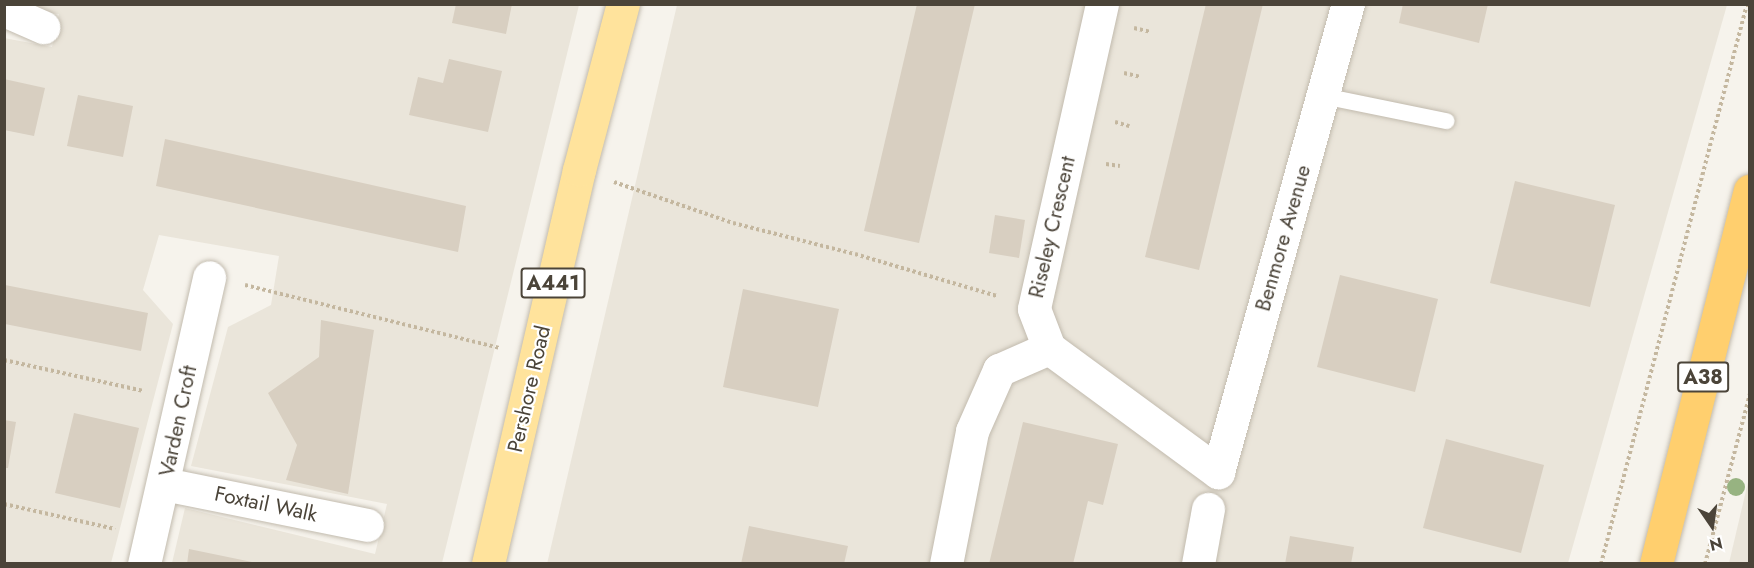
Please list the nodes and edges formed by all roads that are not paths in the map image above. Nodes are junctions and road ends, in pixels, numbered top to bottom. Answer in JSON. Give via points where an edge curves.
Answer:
{"nodes":[{"id":1,"x":623,"y":4,"type":"edge"},
{"id":2,"x":1101,"y":4,"type":"edge"},
{"id":3,"x":1348,"y":4,"type":"edge"},
{"id":4,"x":4,"y":10,"type":"edge"},
{"id":5,"x":43,"y":27,"type":"dead end"},
{"id":6,"x":1323,"y":96,"type":"junction"},
{"id":7,"x":1446,"y":122,"type":"dead end"},
{"id":8,"x":1749,"y":191,"type":"edge"},
{"id":9,"x":209,"y":277,"type":"road end"},
{"id":10,"x":1049,"y":348,"type":"junction"},
{"id":11,"x":164,"y":484,"type":"junction"},
{"id":12,"x":1208,"y":509,"type":"dead end"},
{"id":13,"x":367,"y":525,"type":"dead end"},
{"id":14,"x":148,"y":550,"type":"edge"},
{"id":15,"x":488,"y":564,"type":"edge"},
{"id":16,"x":946,"y":564,"type":"edge"},
{"id":17,"x":1198,"y":564,"type":"edge"},
{"id":18,"x":1656,"y":564,"type":"edge"}],
"edges":[{"from":1,"to":15,"type":"main road","name":"Pershore Road","number":"A441","via":[[579,170]]},
{"from":2,"to":10,"type":"street","name":"Riseley Crescent","via":[[1034,309]]},
{"from":3,"to":6,"type":"street","name":"Benmore Avenue"},
{"from":4,"to":5,"type":"street"},
{"from":6,"to":7,"type":"lane"},
{"from":6,"to":10,"type":"street","name":"Benmore Avenue","via":[[1218,472]]},
{"from":8,"to":18,"type":"highway","number":"A38"},
{"from":9,"to":11,"type":"street","name":"Varden Croft"},
{"from":10,"to":16,"type":"street","via":[[999,370],[972,431]]},
{"from":11,"to":13,"type":"street","name":"Foxtail Walk"},
{"from":11,"to":14,"type":"street","name":"Varden Croft"},
{"from":12,"to":17,"type":"street"}]}
